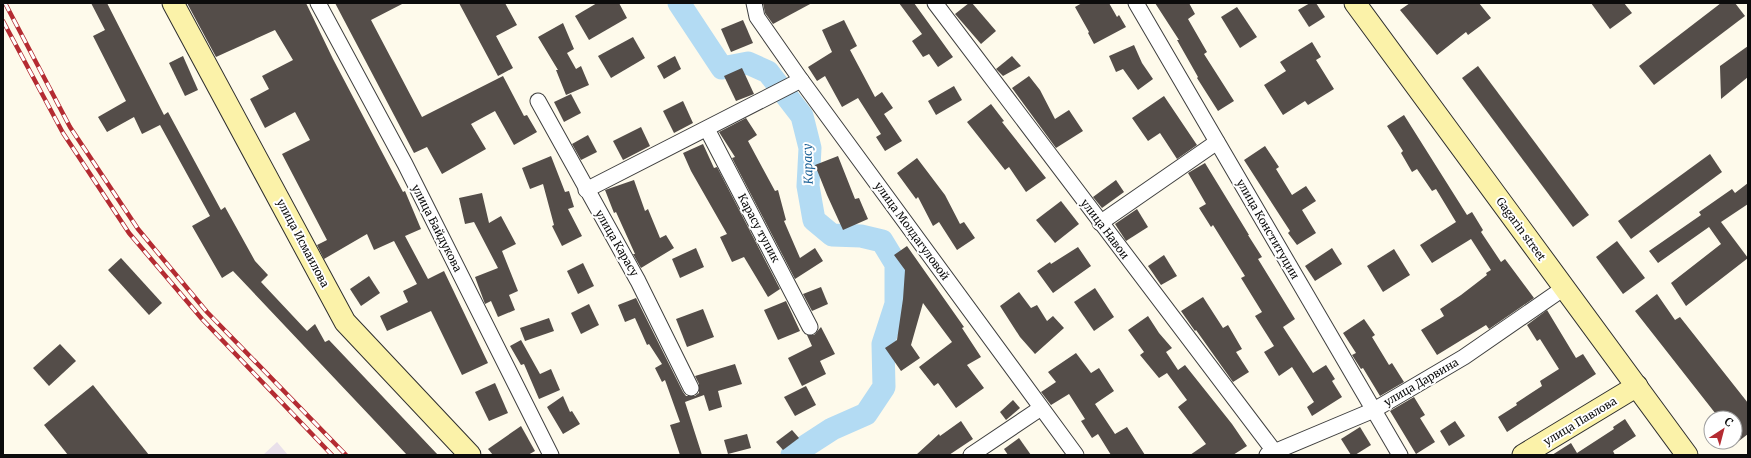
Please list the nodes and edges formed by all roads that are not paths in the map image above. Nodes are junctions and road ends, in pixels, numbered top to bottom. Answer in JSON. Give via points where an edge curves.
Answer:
{"nodes":[{"id":1,"x":173,"y":3,"type":"edge"},
{"id":2,"x":318,"y":3,"type":"edge"},
{"id":3,"x":754,"y":3,"type":"edge"},
{"id":4,"x":935,"y":3,"type":"edge"},
{"id":5,"x":1136,"y":3,"type":"edge"},
{"id":6,"x":1355,"y":3,"type":"edge"},
{"id":7,"x":801,"y":80,"type":"junction"},
{"id":8,"x":538,"y":102,"type":"dead end"},
{"id":9,"x":707,"y":129,"type":"junction"},
{"id":10,"x":1217,"y":142,"type":"junction"},
{"id":11,"x":586,"y":190,"type":"junction"},
{"id":12,"x":1100,"y":223,"type":"junction"},
{"id":13,"x":1564,"y":288,"type":"junction"},
{"id":14,"x":810,"y":327,"type":"dead end"},
{"id":15,"x":1637,"y":386,"type":"junction"},
{"id":16,"x":691,"y":388,"type":"dead end"},
{"id":17,"x":1041,"y":408,"type":"junction"},
{"id":18,"x":1374,"y":410,"type":"junction"},
{"id":19,"x":1273,"y":454,"type":"edge"},
{"id":20,"x":470,"y":455,"type":"edge"},
{"id":21,"x":551,"y":455,"type":"edge"},
{"id":22,"x":971,"y":455,"type":"edge"},
{"id":23,"x":1076,"y":455,"type":"edge"},
{"id":24,"x":1400,"y":455,"type":"edge"},
{"id":25,"x":1523,"y":455,"type":"edge"},
{"id":26,"x":1688,"y":455,"type":"edge"}],
"edges":[{"from":1,"to":20,"type":"main road","name":"улица Исмаилова","via":[[345,322]]},
{"from":2,"to":21,"type":"street","name":"улица Байдукова","via":[[405,164]]},
{"from":3,"to":7,"type":"street","name":"улица Молдагуловой","via":[[757,17]]},
{"from":4,"to":12,"type":"street","name":"улица Навои"},
{"from":5,"to":10,"type":"street","name":"улица Конституции"},
{"from":6,"to":13,"type":"main road","name":"Gagarin street"},
{"from":7,"to":9,"type":"street"},
{"from":7,"to":17,"type":"street","name":"улица Молдагуловой"},
{"from":8,"to":11,"type":"street","name":"улица Карасу"},
{"from":9,"to":11,"type":"street"},
{"from":9,"to":14,"type":"street","name":"Карасу тупик"},
{"from":10,"to":12,"type":"street"},
{"from":10,"to":18,"type":"street","name":"улица Конституции"},
{"from":11,"to":16,"type":"street","name":"улица Карасу","via":[[638,281]]},
{"from":12,"to":19,"type":"street","name":"улица Навои"},
{"from":13,"to":15,"type":"main road","name":"Gagarin street"},
{"from":13,"to":18,"type":"street","name":"улица Дарвина","via":[[1464,357]]},
{"from":15,"to":25,"type":"main road","name":"улица Павлова"},
{"from":15,"to":26,"type":"main road","name":"Gagarin street"},
{"from":17,"to":22,"type":"street"},
{"from":17,"to":23,"type":"street","name":"улица Молдагуловой"},
{"from":18,"to":19,"type":"street","name":"улица Дарвина"},
{"from":18,"to":24,"type":"street","name":"улица Конституции"}]}
